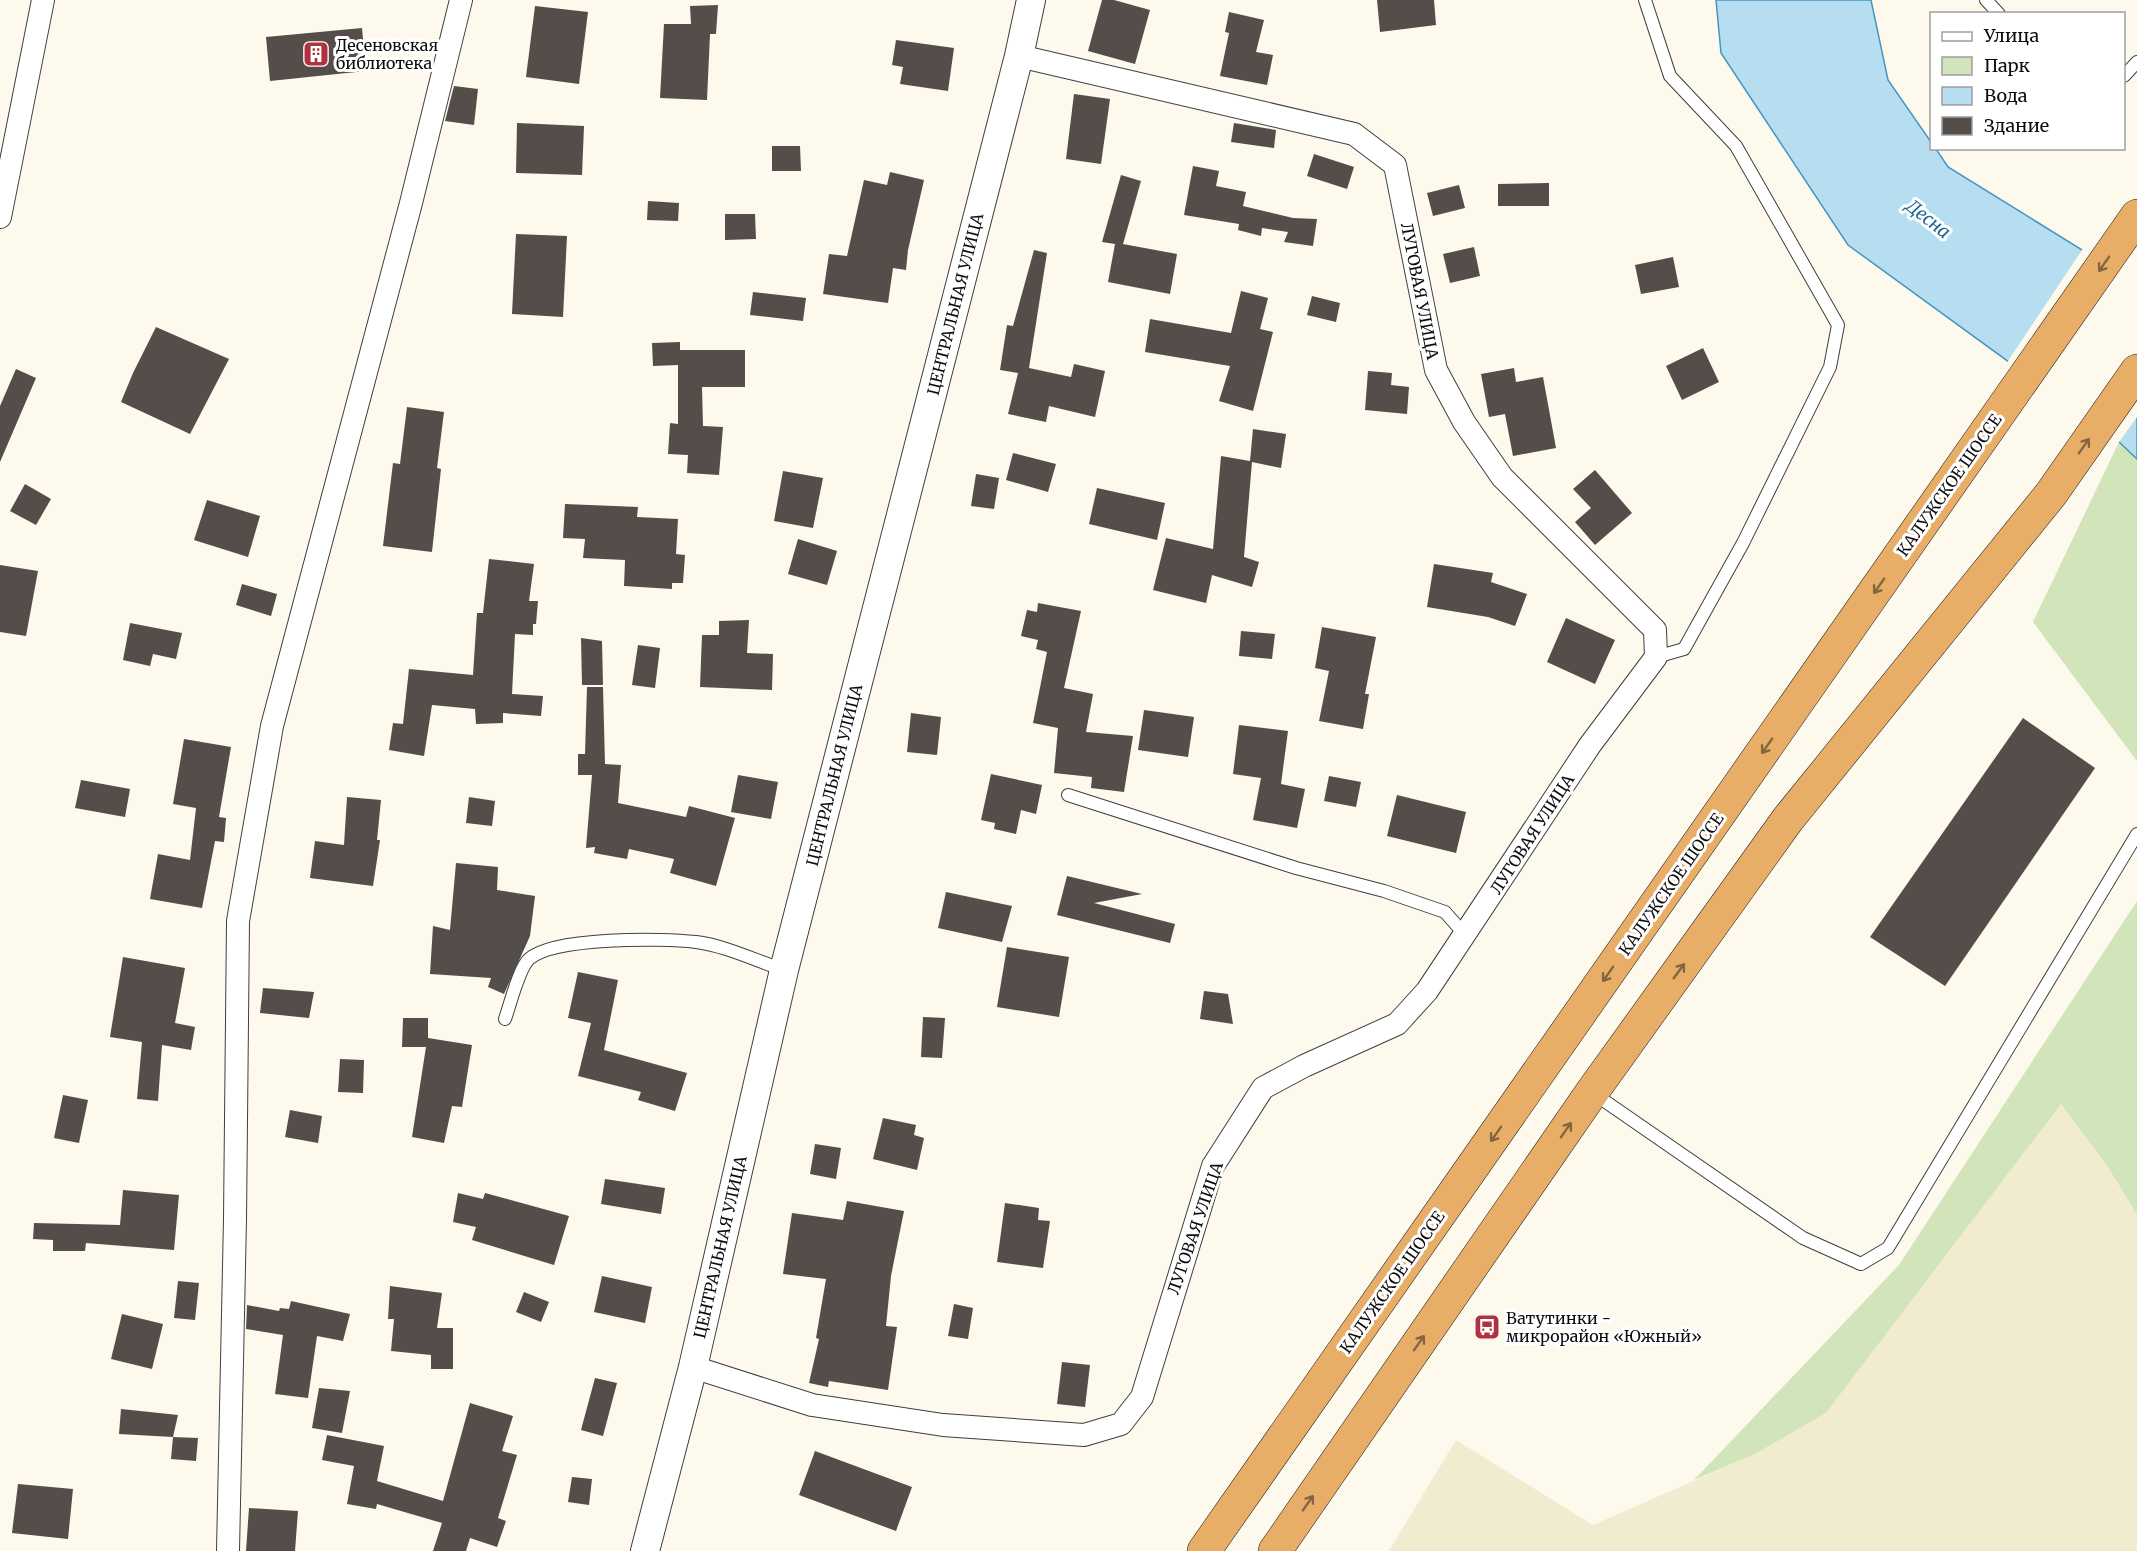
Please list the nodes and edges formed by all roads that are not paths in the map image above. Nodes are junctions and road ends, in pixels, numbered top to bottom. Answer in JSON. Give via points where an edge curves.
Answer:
{"nodes":[{"id":1,"x":461,"y":0,"type":"edge"},
{"id":2,"x":1031,"y":0,"type":"edge"},
{"id":3,"x":1645,"y":0,"type":"edge"},
{"id":4,"x":1986,"y":0,"type":"edge"},
{"id":5,"x":47,"y":1,"type":"edge"},
{"id":6,"x":1997,"y":12,"type":"edge"},
{"id":7,"x":1019,"y":56,"type":"junction"},
{"id":8,"x":2137,"y":62,"type":"edge"},
{"id":9,"x":2125,"y":75,"type":"edge"},
{"id":10,"x":2137,"y":216,"type":"edge"},
{"id":11,"x":0,"y":217,"type":"edge"},
{"id":12,"x":2137,"y":371,"type":"edge"},
{"id":13,"x":1656,"y":657,"type":"junction"},
{"id":14,"x":1068,"y":795,"type":"dead end"},
{"id":15,"x":2137,"y":834,"type":"edge"},
{"id":16,"x":1466,"y":936,"type":"junction"},
{"id":17,"x":784,"y":970,"type":"junction"},
{"id":18,"x":505,"y":1019,"type":"dead end"},
{"id":19,"x":1592,"y":1092,"type":"junction"},
{"id":20,"x":693,"y":1367,"type":"junction"},
{"id":21,"x":228,"y":1551,"type":"edge"},
{"id":22,"x":645,"y":1551,"type":"edge"},
{"id":23,"x":1204,"y":1551,"type":"edge"},
{"id":24,"x":1275,"y":1551,"type":"edge"}],
"edges":[{"from":1,"to":21,"type":"street","via":[[272,726],[238,921]]},
{"from":2,"to":7,"type":"street","name":"ЦЕНТРАЛЬНАЯ УЛИЦА"},
{"from":3,"to":13,"type":"lane","via":[[1670,76],[1736,146],[1838,324],[1830,368],[1743,543],[1684,649]]},
{"from":4,"to":6,"type":"lane"},
{"from":5,"to":11,"type":"street"},
{"from":7,"to":13,"type":"street","name":"ЛУГОВАЯ УЛИЦА","via":[[1354,134],[1395,165],[1436,370],[1464,422],[1502,477],[1655,630]]},
{"from":7,"to":17,"type":"street","name":"ЦЕНТРАЛЬНАЯ УЛИЦА"},
{"from":8,"to":9,"type":"lane"},
{"from":10,"to":23,"type":"highway","name":"КАЛУЖСКОЕ ШОССЕ","one_way":true},
{"from":19,"to":12,"type":"highway","one_way":true,"via":[[1788,819],[2051,494]]},
{"from":13,"to":16,"type":"street","name":"ЛУГОВАЯ УЛИЦА","via":[[1590,746]]},
{"from":14,"to":16,"type":"lane","via":[[1435,908],[1445,912]]},
{"from":15,"to":19,"type":"lane","via":[[1888,1248],[1861,1264],[1803,1238]]},
{"from":16,"to":20,"type":"street","name":"ЛУГОВАЯ УЛИЦА","via":[[1427,991],[1397,1024],[1263,1088],[1213,1166],[1142,1397],[1121,1425],[1084,1435],[943,1425],[812,1405]]},
{"from":17,"to":18,"type":"lane","via":[[698,942],[629,938],[582,944],[538,952],[526,961]]},
{"from":17,"to":20,"type":"street","name":"ЦЕНТРАЛЬНАЯ УЛИЦА"},
{"from":24,"to":19,"type":"highway","one_way":true},
{"from":20,"to":22,"type":"street","name":"ЦЕНТРАЛЬНАЯ УЛИЦА"}]}
